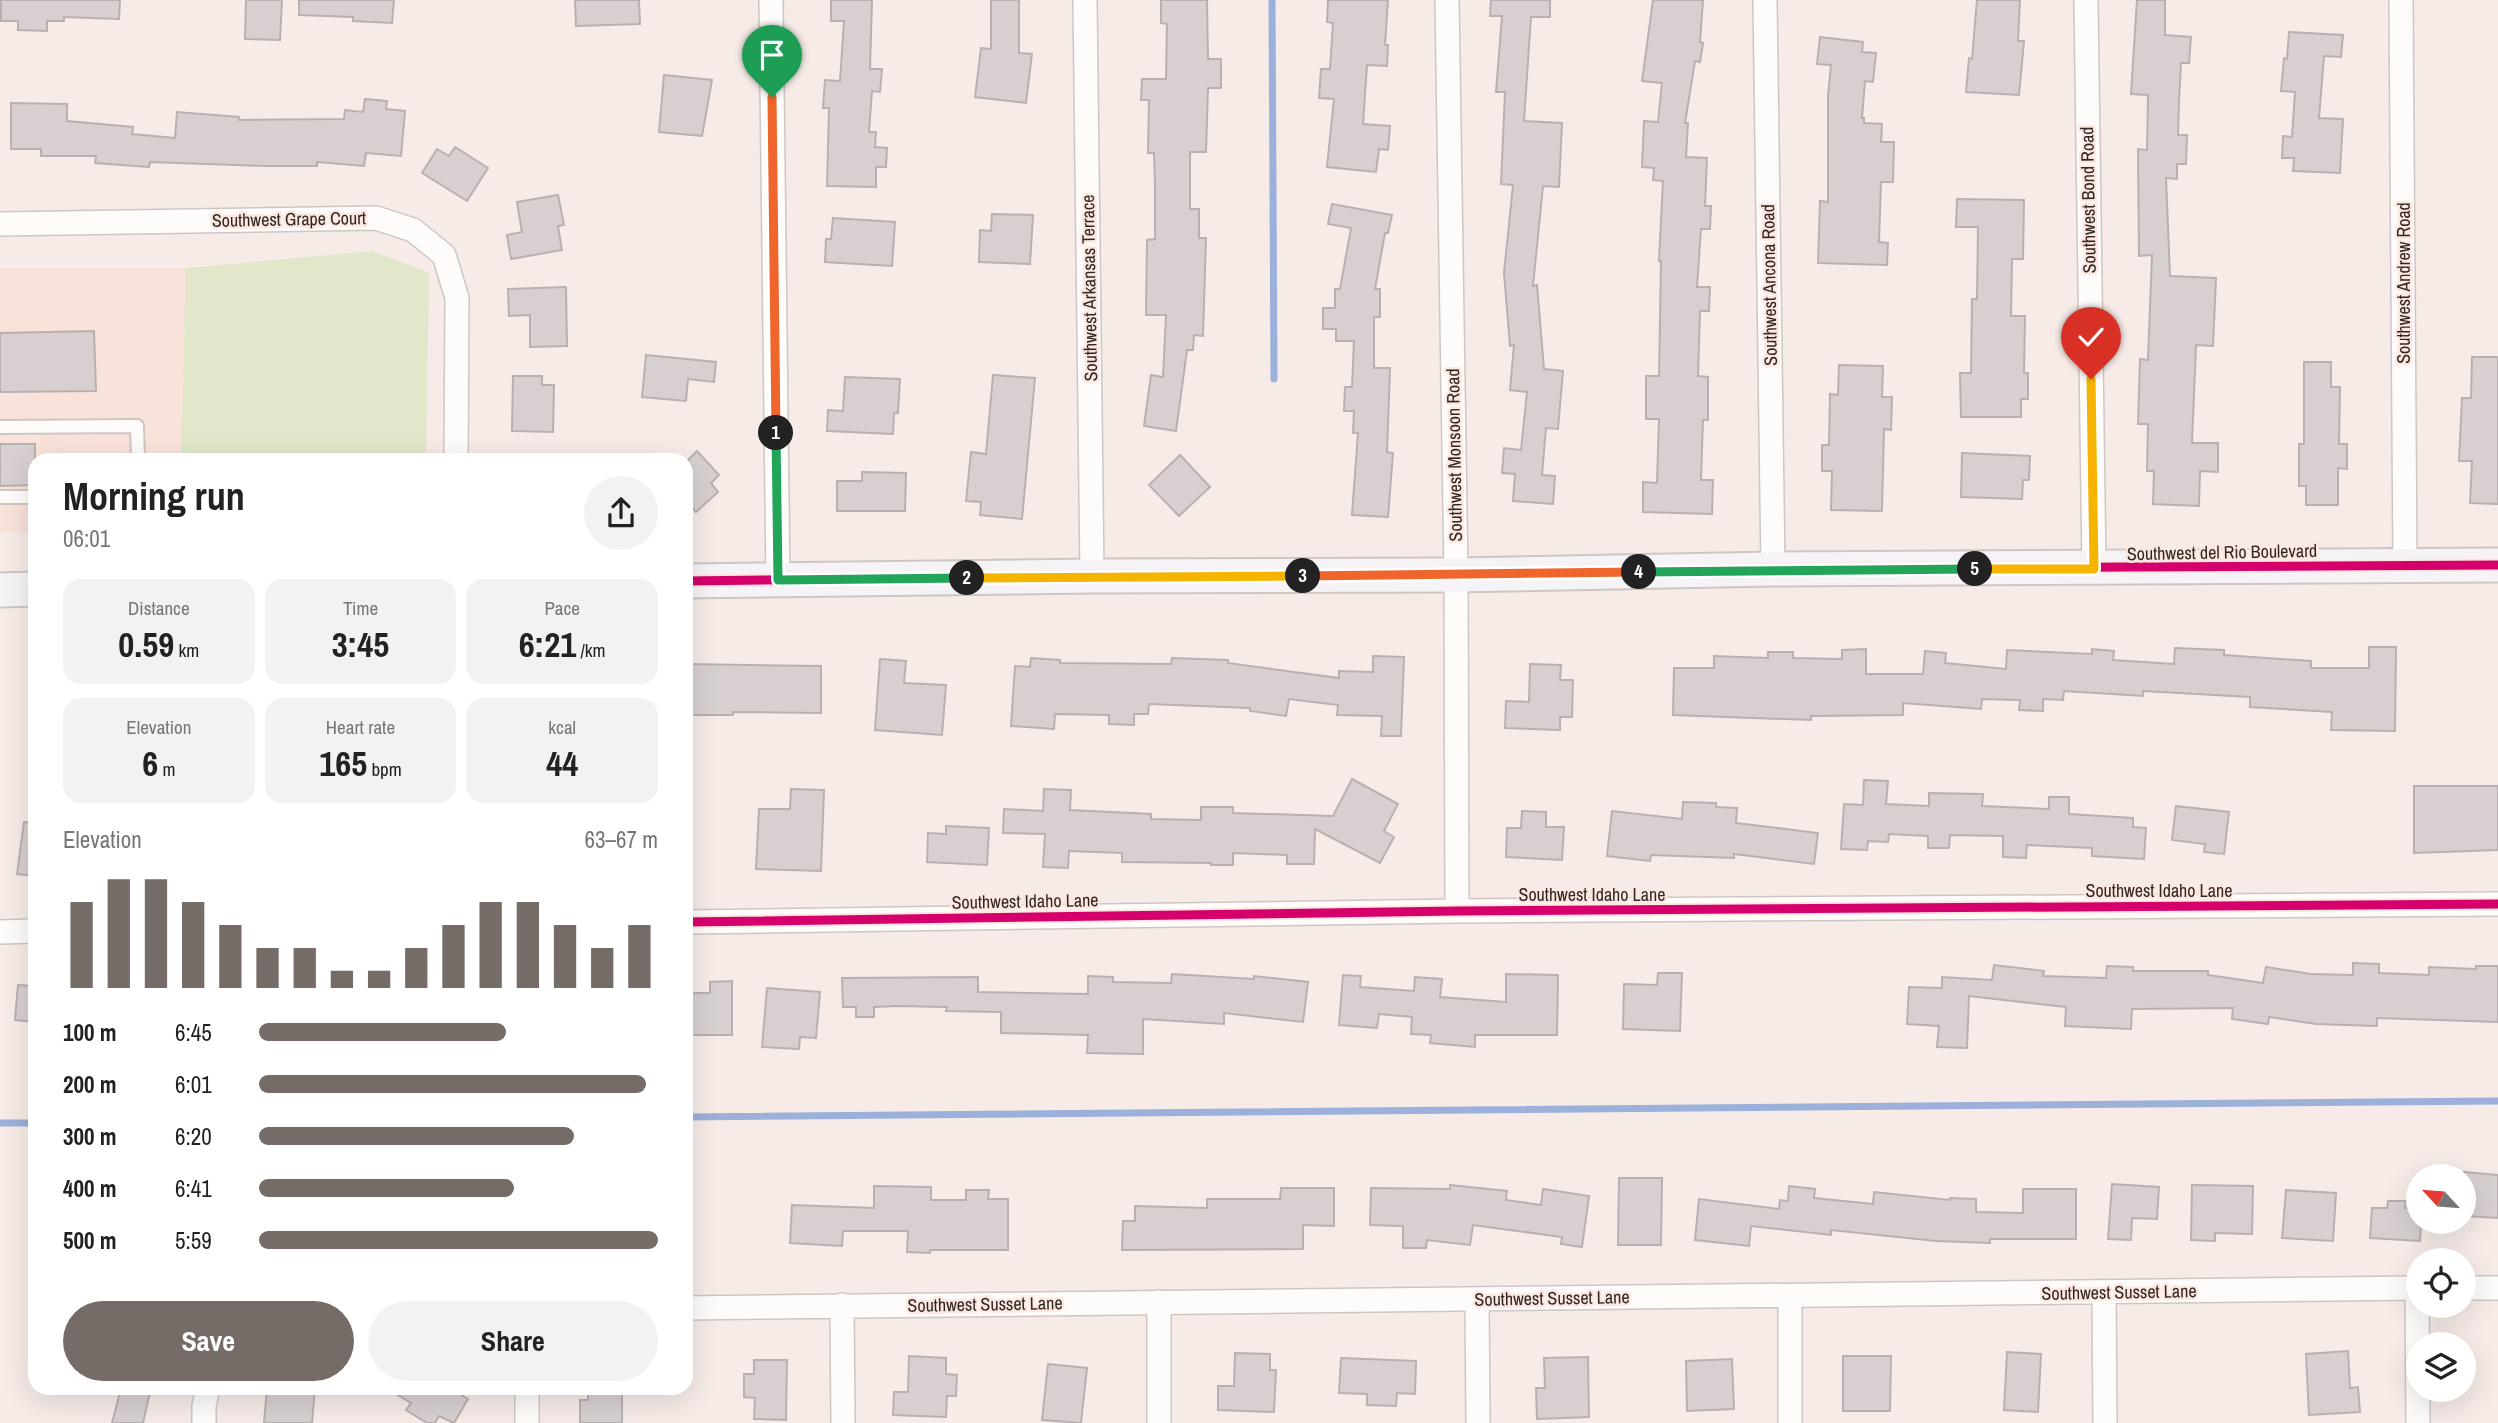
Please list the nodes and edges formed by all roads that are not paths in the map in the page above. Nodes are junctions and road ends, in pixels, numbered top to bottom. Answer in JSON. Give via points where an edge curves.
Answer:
{"nodes":[{"id":1,"x":771,"y":0,"type":"edge"},
{"id":2,"x":1085,"y":0,"type":"edge"},
{"id":3,"x":1447,"y":0,"type":"edge"},
{"id":4,"x":1765,"y":0,"type":"edge"},
{"id":5,"x":2085,"y":0,"type":"edge"},
{"id":6,"x":2401,"y":0,"type":"edge"},
{"id":7,"x":0,"y":224,"type":"edge"},
{"id":8,"x":0,"y":427,"type":"edge"},
{"id":9,"x":138,"y":453,"type":"edge"},
{"id":10,"x":456,"y":453,"type":"edge"},
{"id":11,"x":0,"y":497,"type":"edge"},
{"id":12,"x":28,"y":497,"type":"edge"},
{"id":13,"x":2498,"y":565,"type":"edge"},
{"id":14,"x":2405,"y":566,"type":"junction"},
{"id":15,"x":1773,"y":569,"type":"junction"},
{"id":16,"x":2094,"y":569,"type":"junction"},
{"id":17,"x":1456,"y":575,"type":"junction"},
{"id":18,"x":1093,"y":576,"type":"junction"},
{"id":19,"x":778,"y":580,"type":"junction"},
{"id":20,"x":693,"y":581,"type":"edge"},
{"id":21,"x":28,"y":589,"type":"edge"},
{"id":22,"x":0,"y":590,"type":"edge"},
{"id":23,"x":2498,"y":904,"type":"edge"},
{"id":24,"x":1457,"y":911,"type":"junction"},
{"id":25,"x":693,"y":922,"type":"edge"},
{"id":26,"x":28,"y":931,"type":"edge"},
{"id":27,"x":0,"y":932,"type":"edge"},
{"id":28,"x":2406,"y":1288,"type":"edge"},
{"id":29,"x":2476,"y":1288,"type":"edge"},
{"id":30,"x":2498,"y":1288,"type":"edge"},
{"id":31,"x":2104,"y":1293,"type":"junction"},
{"id":32,"x":1790,"y":1296,"type":"junction"},
{"id":33,"x":1477,"y":1299,"type":"junction"},
{"id":34,"x":1159,"y":1302,"type":"junction"},
{"id":35,"x":842,"y":1305,"type":"junction"},
{"id":36,"x":693,"y":1308,"type":"edge"},
{"id":37,"x":2418,"y":1318,"type":"edge"},
{"id":38,"x":206,"y":1395,"type":"edge"},
{"id":39,"x":527,"y":1395,"type":"edge"},
{"id":40,"x":204,"y":1423,"type":"edge"},
{"id":41,"x":527,"y":1423,"type":"edge"},
{"id":42,"x":843,"y":1423,"type":"edge"},
{"id":43,"x":1159,"y":1423,"type":"edge"},
{"id":44,"x":1478,"y":1423,"type":"edge"},
{"id":45,"x":1790,"y":1423,"type":"edge"},
{"id":46,"x":2105,"y":1423,"type":"edge"},
{"id":47,"x":2418,"y":1423,"type":"edge"}],
"edges":[{"from":1,"to":19,"type":"street"},
{"from":2,"to":18,"type":"street","name":"Southwest Arkansas Terrace"},
{"from":3,"to":17,"type":"street","name":"Southwest Monsoon Road"},
{"from":4,"to":15,"type":"street","name":"Southwest Ancona Road"},
{"from":5,"to":16,"type":"street","name":"Southwest Bond Road"},
{"from":6,"to":14,"type":"street","name":"Southwest Andrew Road"},
{"from":7,"to":10,"type":"street","name":"Southwest Grape Court","via":[[376,218],[413,230],[444,255],[457,298]]},
{"from":8,"to":9,"type":"lane","via":[[137,426]]},
{"from":11,"to":12,"type":"lane"},
{"from":13,"to":14,"type":"street","name":"Southwest del Rio Boulevard"},
{"from":14,"to":16,"type":"street","name":"Southwest del Rio Boulevard"},
{"from":15,"to":16,"type":"street","name":"Southwest del Rio Boulevard"},
{"from":15,"to":17,"type":"street","name":"Southwest del Rio Boulevard"},
{"from":17,"to":18,"type":"street","name":"Southwest del Rio Boulevard"},
{"from":17,"to":24,"type":"street","name":"Southwest Monsoon Road"},
{"from":18,"to":19,"type":"street","name":"Southwest del Rio Boulevard"},
{"from":19,"to":20,"type":"street","name":"Southwest del Rio Boulevard"},
{"from":21,"to":22,"type":"street"},
{"from":23,"to":24,"type":"street","name":"Southwest Idaho Lane"},
{"from":24,"to":25,"type":"street","name":"Southwest Idaho Lane"},
{"from":26,"to":27,"type":"street"},
{"from":28,"to":31,"type":"street","name":"Southwest Susset Lane"},
{"from":29,"to":30,"type":"street"},
{"from":31,"to":32,"type":"street","name":"Southwest Susset Lane"},
{"from":31,"to":46,"type":"street"},
{"from":32,"to":33,"type":"street","name":"Southwest Susset Lane"},
{"from":32,"to":45,"type":"street"},
{"from":33,"to":34,"type":"street","name":"Southwest Susset Lane"},
{"from":33,"to":44,"type":"street"},
{"from":34,"to":35,"type":"street","name":"Southwest Susset Lane"},
{"from":34,"to":43,"type":"street"},
{"from":35,"to":36,"type":"street","name":"Southwest Susset Lane"},
{"from":35,"to":42,"type":"street"},
{"from":37,"to":47,"type":"street"},
{"from":38,"to":40,"type":"street"},
{"from":39,"to":41,"type":"street"}]}
